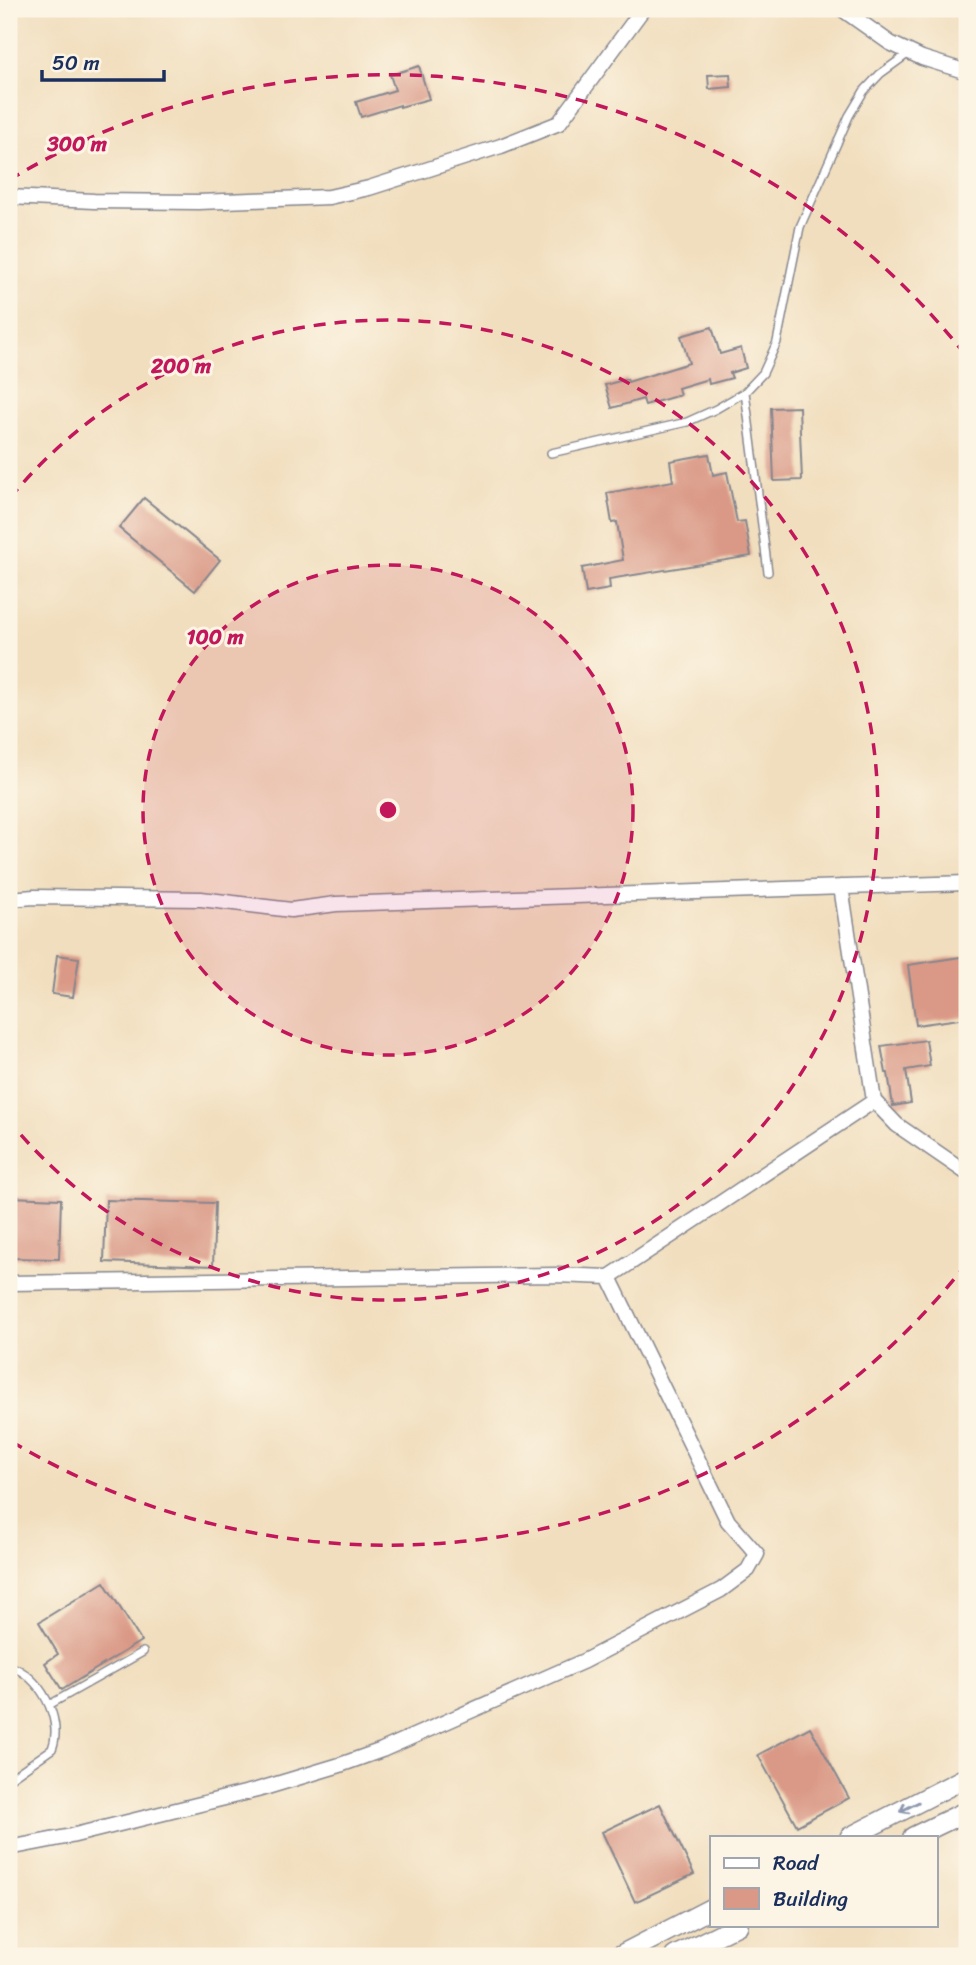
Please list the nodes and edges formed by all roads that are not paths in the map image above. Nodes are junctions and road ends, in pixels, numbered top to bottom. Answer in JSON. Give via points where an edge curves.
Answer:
{"nodes":[{"id":1,"x":643,"y":9,"type":"edge"},
{"id":2,"x":842,"y":9,"type":"edge"},
{"id":3,"x":910,"y":52,"type":"junction"},
{"id":4,"x":967,"y":72,"type":"edge"},
{"id":5,"x":9,"y":197,"type":"edge"},
{"id":6,"x":746,"y":392,"type":"junction"},
{"id":7,"x":551,"y":453,"type":"dead end"},
{"id":8,"x":768,"y":572,"type":"dead end"},
{"id":9,"x":967,"y":883,"type":"edge"},
{"id":10,"x":841,"y":887,"type":"junction"},
{"id":11,"x":9,"y":899,"type":"edge"},
{"id":12,"x":874,"y":1101,"type":"junction"},
{"id":13,"x":967,"y":1173,"type":"edge"},
{"id":14,"x":609,"y":1277,"type":"junction"},
{"id":15,"x":9,"y":1283,"type":"edge"},
{"id":16,"x":143,"y":1652,"type":"dead end"},
{"id":17,"x":9,"y":1666,"type":"edge"},
{"id":18,"x":49,"y":1706,"type":"junction"},
{"id":19,"x":967,"y":1777,"type":"edge"},
{"id":20,"x":9,"y":1779,"type":"edge"},
{"id":21,"x":967,"y":1811,"type":"edge"},
{"id":22,"x":852,"y":1836,"type":"edge"},
{"id":23,"x":915,"y":1836,"type":"edge"},
{"id":24,"x":9,"y":1848,"type":"edge"},
{"id":25,"x":710,"y":1909,"type":"edge"},
{"id":26,"x":736,"y":1926,"type":"edge"},
{"id":27,"x":618,"y":1956,"type":"edge"},
{"id":28,"x":675,"y":1956,"type":"edge"}],
"edges":[{"from":1,"to":5,"type":"street","via":[[559,123],[369,188],[329,197],[198,202]]},
{"from":2,"to":3,"type":"street"},
{"from":3,"to":4,"type":"street"},
{"from":3,"to":6,"type":"lane","via":[[880,74],[849,116],[800,227],[777,342],[763,373]]},
{"from":6,"to":7,"type":"lane","via":[[687,422]]},
{"from":6,"to":8,"type":"lane"},
{"from":9,"to":10,"type":"street"},
{"from":10,"to":11,"type":"street","via":[[336,904],[291,910],[201,899]]},
{"from":10,"to":12,"type":"street"},
{"from":12,"to":13,"type":"street","via":[[897,1125]]},
{"from":12,"to":14,"type":"street"},
{"from":14,"to":15,"type":"street"},
{"from":14,"to":24,"type":"street","via":[[728,1521],[757,1554],[748,1570],[721,1590],[584,1661],[382,1750],[257,1790]]},
{"from":16,"to":18,"type":"lane"},
{"from":17,"to":18,"type":"lane","via":[[30,1677]]},
{"from":18,"to":20,"type":"lane","via":[[57,1730],[52,1749]]},
{"from":19,"to":22,"type":"main road","one_way":true},
{"from":21,"to":23,"type":"main road"},
{"from":25,"to":27,"type":"main road"},
{"from":26,"to":28,"type":"main road"}]}
